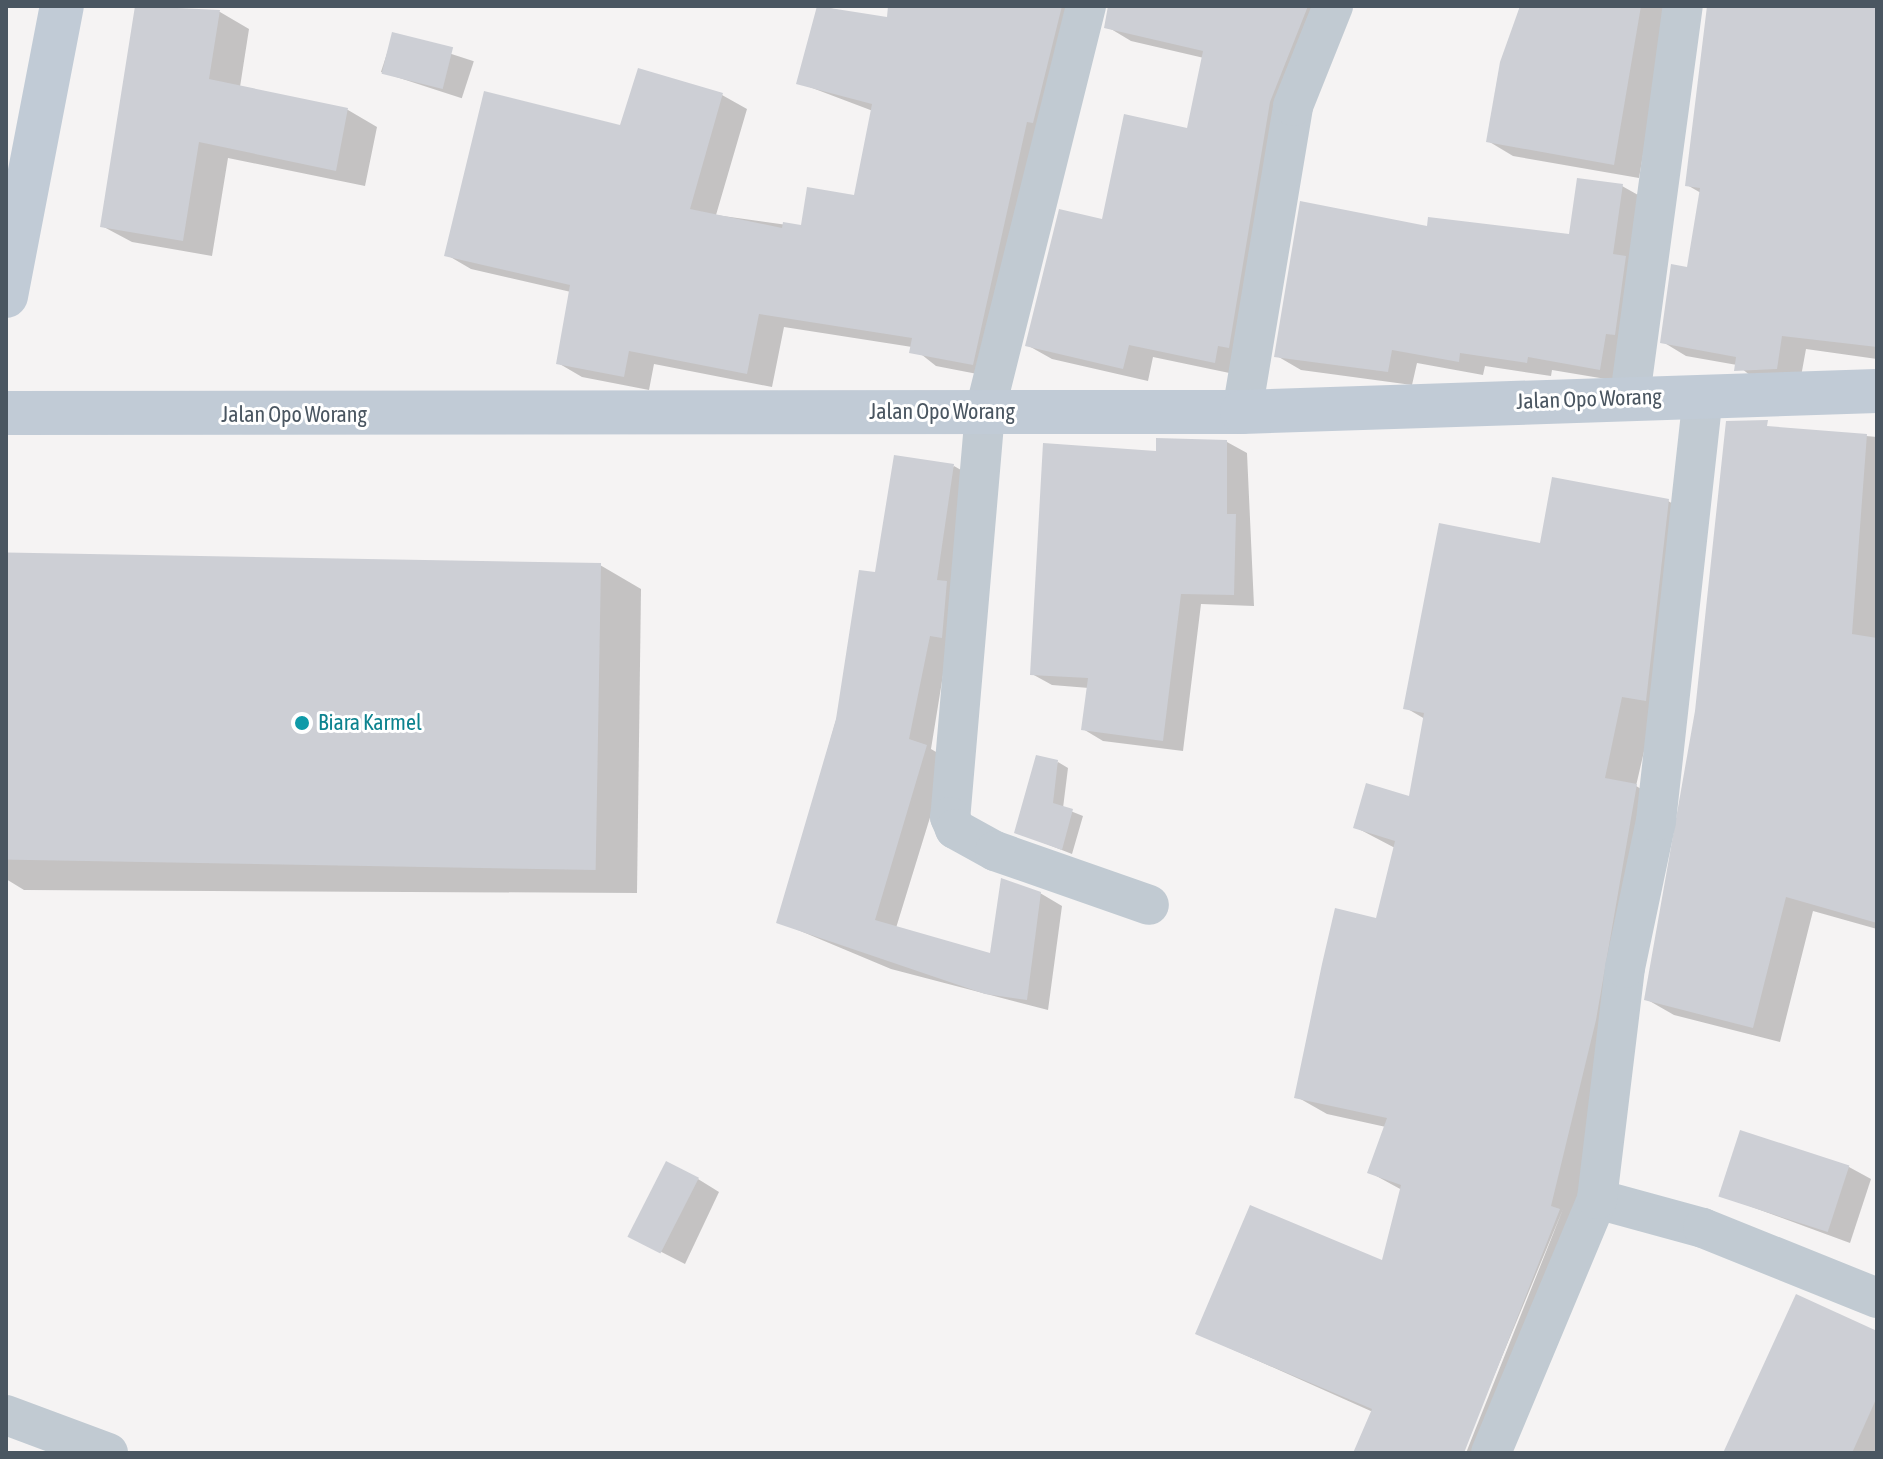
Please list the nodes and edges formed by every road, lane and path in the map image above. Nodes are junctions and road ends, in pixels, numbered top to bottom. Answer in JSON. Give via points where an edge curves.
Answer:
{"nodes":[{"id":1,"x":62,"y":6,"type":"edge"},
{"id":2,"x":1086,"y":6,"type":"edge"},
{"id":3,"x":1333,"y":6,"type":"edge"},
{"id":4,"x":1683,"y":6,"type":"edge"},
{"id":5,"x":6,"y":296,"type":"edge"},
{"id":6,"x":1877,"y":391,"type":"edge"},
{"id":7,"x":1630,"y":396,"type":"junction"},
{"id":8,"x":1703,"y":397,"type":"junction"},
{"id":9,"x":985,"y":412,"type":"junction"},
{"id":10,"x":1242,"y":412,"type":"junction"},
{"id":11,"x":6,"y":413,"type":"edge"},
{"id":12,"x":1149,"y":905,"type":"dead end"},
{"id":13,"x":1597,"y":1199,"type":"junction"},
{"id":14,"x":1877,"y":1298,"type":"edge"},
{"id":15,"x":6,"y":1415,"type":"edge"},
{"id":16,"x":108,"y":1453,"type":"edge"},
{"id":17,"x":1491,"y":1453,"type":"edge"}],
"edges":[{"from":1,"to":5,"type":"street"},
{"from":2,"to":9,"type":"street"},
{"from":3,"to":10,"type":"street","via":[[1293,106]]},
{"from":4,"to":7,"type":"street"},
{"from":6,"to":8,"type":"street","name":"Jalan Opo Worang"},
{"from":7,"to":8,"type":"street","name":"Jalan Opo Worang"},
{"from":7,"to":10,"type":"street","name":"Jalan Opo Worang"},
{"from":8,"to":13,"type":"street","via":[[1656,821],[1625,968]]},
{"from":9,"to":10,"type":"street","name":"Jalan Opo Worang"},
{"from":9,"to":11,"type":"street","name":"Jalan Opo Worang"},
{"from":9,"to":12,"type":"street","via":[[950,817],[955,829],[995,851]]},
{"from":13,"to":14,"type":"street","via":[[1703,1228]]},
{"from":13,"to":17,"type":"street"},
{"from":15,"to":16,"type":"street"}]}
